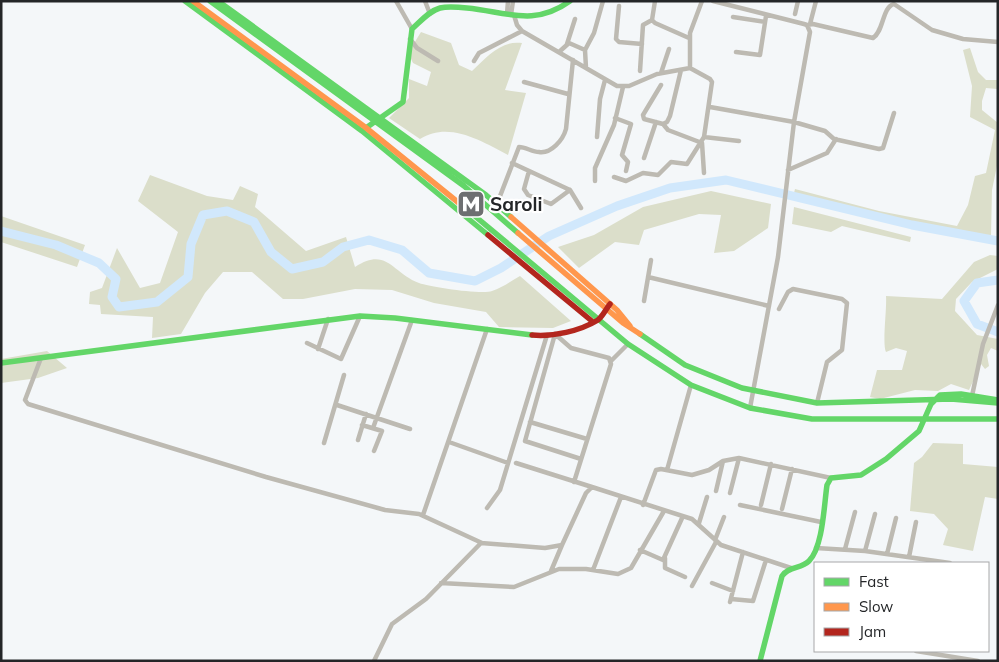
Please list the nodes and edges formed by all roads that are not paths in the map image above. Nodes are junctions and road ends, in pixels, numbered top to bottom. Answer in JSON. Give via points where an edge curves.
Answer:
{"nodes":[{"id":1,"x":185,"y":1,"type":"edge"},
{"id":2,"x":193,"y":1,"type":"edge"},
{"id":3,"x":210,"y":1,"type":"edge"},
{"id":4,"x":218,"y":1,"type":"edge"},
{"id":5,"x":396,"y":1,"type":"edge"},
{"id":6,"x":425,"y":1,"type":"edge"},
{"id":7,"x":508,"y":1,"type":"edge"},
{"id":8,"x":512,"y":1,"type":"edge"},
{"id":9,"x":570,"y":1,"type":"edge"},
{"id":10,"x":602,"y":1,"type":"edge"},
{"id":11,"x":656,"y":1,"type":"edge"},
{"id":12,"x":702,"y":1,"type":"edge"},
{"id":13,"x":713,"y":1,"type":"edge"},
{"id":14,"x":798,"y":1,"type":"edge"},
{"id":15,"x":816,"y":1,"type":"edge"},
{"id":16,"x":734,"y":4,"type":"edge"},
{"id":17,"x":619,"y":6,"type":"dead end"},
{"id":18,"x":430,"y":14,"type":"junction"},
{"id":19,"x":794,"y":14,"type":"dead end"},
{"id":20,"x":511,"y":15,"type":"junction"},
{"id":21,"x":766,"y":16,"type":"junction"},
{"id":22,"x":733,"y":17,"type":"dead end"},
{"id":23,"x":575,"y":19,"type":"dead end"},
{"id":24,"x":652,"y":20,"type":"junction"},
{"id":25,"x":766,"y":22,"type":"junction"},
{"id":26,"x":808,"y":25,"type":"junction"},
{"id":27,"x":414,"y":27,"type":"junction"},
{"id":28,"x":522,"y":31,"type":"junction"},
{"id":29,"x":409,"y":38,"type":"junction"},
{"id":30,"x":689,"y":38,"type":"junction"},
{"id":31,"x":998,"y":42,"type":"edge"},
{"id":32,"x":567,"y":44,"type":"junction"},
{"id":33,"x":642,"y":44,"type":"junction"},
{"id":34,"x":669,"y":49,"type":"dead end"},
{"id":35,"x":584,"y":50,"type":"junction"},
{"id":36,"x":559,"y":52,"type":"junction"},
{"id":37,"x":736,"y":52,"type":"dead end"},
{"id":38,"x":474,"y":60,"type":"dead end"},
{"id":39,"x":573,"y":60,"type":"junction"},
{"id":40,"x":438,"y":61,"type":"dead end"},
{"id":41,"x":586,"y":68,"type":"junction"},
{"id":42,"x":690,"y":68,"type":"junction"},
{"id":43,"x":681,"y":70,"type":"junction"},
{"id":44,"x":640,"y":71,"type":"dead end"},
{"id":45,"x":661,"y":73,"type":"junction"},
{"id":46,"x":605,"y":80,"type":"junction"},
{"id":47,"x":524,"y":82,"type":"dead end"},
{"id":48,"x":661,"y":85,"type":"dead end"},
{"id":49,"x":622,"y":87,"type":"junction"},
{"id":50,"x":568,"y":94,"type":"junction"},
{"id":51,"x":710,"y":107,"type":"junction"},
{"id":52,"x":894,"y":113,"type":"dead end"},
{"id":53,"x":377,"y":118,"type":"junction"},
{"id":54,"x":615,"y":118,"type":"junction"},
{"id":55,"x":656,"y":122,"type":"junction"},
{"id":56,"x":794,"y":122,"type":"junction"},
{"id":57,"x":663,"y":124,"type":"junction"},
{"id":58,"x":363,"y":129,"type":"junction"},
{"id":59,"x":597,"y":137,"type":"dead end"},
{"id":60,"x":703,"y":140,"type":"junction"},
{"id":61,"x":836,"y":140,"type":"junction"},
{"id":62,"x":739,"y":141,"type":"dead end"},
{"id":63,"x":644,"y":158,"type":"dead end"},
{"id":64,"x":513,"y":161,"type":"junction"},
{"id":65,"x":788,"y":170,"type":"junction"},
{"id":66,"x":530,"y":171,"type":"junction"},
{"id":67,"x":626,"y":171,"type":"dead end"},
{"id":68,"x":704,"y":173,"type":"dead end"},
{"id":69,"x":614,"y":177,"type":"dead end"},
{"id":70,"x":595,"y":181,"type":"dead end"},
{"id":71,"x":570,"y":190,"type":"junction"},
{"id":72,"x":497,"y":204,"type":"junction"},
{"id":73,"x":580,"y":208,"type":"dead end"},
{"id":74,"x":553,"y":259,"type":"junction"},
{"id":75,"x":651,"y":260,"type":"dead end"},
{"id":76,"x":648,"y":277,"type":"junction"},
{"id":77,"x":644,"y":301,"type":"dead end"},
{"id":78,"x":998,"y":305,"type":"edge"},
{"id":79,"x":608,"y":306,"type":"junction"},
{"id":80,"x":769,"y":306,"type":"junction"},
{"id":81,"x":778,"y":308,"type":"dead end"},
{"id":82,"x":360,"y":316,"type":"junction"},
{"id":83,"x":328,"y":319,"type":"junction"},
{"id":84,"x":412,"y":320,"type":"junction"},
{"id":85,"x":596,"y":321,"type":"junction"},
{"id":86,"x":487,"y":329,"type":"junction"},
{"id":87,"x":556,"y":334,"type":"junction"},
{"id":88,"x":547,"y":335,"type":"junction"},
{"id":89,"x":307,"y":343,"type":"dead end"},
{"id":90,"x":628,"y":344,"type":"junction"},
{"id":91,"x":318,"y":349,"type":"junction"},
{"id":92,"x":41,"y":358,"type":"junction"},
{"id":93,"x":611,"y":361,"type":"junction"},
{"id":94,"x":1,"y":363,"type":"edge"},
{"id":95,"x":344,"y":374,"type":"dead end"},
{"id":96,"x":691,"y":385,"type":"junction"},
{"id":97,"x":754,"y":391,"type":"junction"},
{"id":98,"x":972,"y":398,"type":"junction"},
{"id":99,"x":933,"y":400,"type":"junction"},
{"id":100,"x":998,"y":401,"type":"edge"},
{"id":101,"x":817,"y":403,"type":"junction"},
{"id":102,"x":337,"y":405,"type":"junction"},
{"id":103,"x":750,"y":408,"type":"junction"},
{"id":104,"x":857,"y":408,"type":"junction"},
{"id":105,"x":366,"y":414,"type":"junction"},
{"id":106,"x":377,"y":418,"type":"junction"},
{"id":107,"x":858,"y":420,"type":"junction"},
{"id":108,"x":925,"y":420,"type":"junction"},
{"id":109,"x":998,"y":421,"type":"edge"},
{"id":110,"x":530,"y":422,"type":"junction"},
{"id":111,"x":362,"y":425,"type":"junction"},
{"id":112,"x":373,"y":428,"type":"junction"},
{"id":113,"x":410,"y":429,"type":"dead end"},
{"id":114,"x":587,"y":439,"type":"junction"},
{"id":115,"x":358,"y":440,"type":"dead end"},
{"id":116,"x":449,"y":442,"type":"junction"},
{"id":117,"x":324,"y":443,"type":"dead end"},
{"id":118,"x":374,"y":451,"type":"dead end"},
{"id":119,"x":739,"y":458,"type":"junction"},
{"id":120,"x":581,"y":459,"type":"junction"},
{"id":121,"x":723,"y":460,"type":"junction"},
{"id":122,"x":508,"y":463,"type":"junction"},
{"id":123,"x":516,"y":463,"type":"dead end"},
{"id":124,"x":771,"y":464,"type":"junction"},
{"id":125,"x":792,"y":469,"type":"junction"},
{"id":126,"x":667,"y":470,"type":"junction"},
{"id":127,"x":831,"y":478,"type":"junction"},
{"id":128,"x":574,"y":482,"type":"junction"},
{"id":129,"x":592,"y":487,"type":"junction"},
{"id":130,"x":716,"y":491,"type":"dead end"},
{"id":131,"x":730,"y":493,"type":"dead end"},
{"id":132,"x":621,"y":497,"type":"junction"},
{"id":133,"x":707,"y":498,"type":"dead end"},
{"id":134,"x":643,"y":505,"type":"junction"},
{"id":135,"x":740,"y":505,"type":"dead end"},
{"id":136,"x":762,"y":505,"type":"dead end"},
{"id":137,"x":487,"y":508,"type":"dead end"},
{"id":138,"x":782,"y":509,"type":"dead end"},
{"id":139,"x":664,"y":511,"type":"junction"},
{"id":140,"x":854,"y":512,"type":"dead end"},
{"id":141,"x":875,"y":514,"type":"dead end"},
{"id":142,"x":423,"y":515,"type":"junction"},
{"id":143,"x":683,"y":516,"type":"junction"},
{"id":144,"x":724,"y":517,"type":"dead end"},
{"id":145,"x":896,"y":518,"type":"dead end"},
{"id":146,"x":821,"y":522,"type":"junction"},
{"id":147,"x":916,"y":522,"type":"dead end"},
{"id":148,"x":699,"y":523,"type":"junction"},
{"id":149,"x":716,"y":541,"type":"junction"},
{"id":150,"x":480,"y":544,"type":"junction"},
{"id":151,"x":562,"y":545,"type":"junction"},
{"id":152,"x":816,"y":548,"type":"junction"},
{"id":153,"x":845,"y":549,"type":"junction"},
{"id":154,"x":640,"y":550,"type":"junction"},
{"id":155,"x":865,"y":551,"type":"junction"},
{"id":156,"x":743,"y":552,"type":"junction"},
{"id":157,"x":886,"y":554,"type":"junction"},
{"id":158,"x":909,"y":557,"type":"junction"},
{"id":159,"x":665,"y":558,"type":"junction"},
{"id":160,"x":766,"y":560,"type":"junction"},
{"id":161,"x":942,"y":562,"type":"edge"},
{"id":162,"x":790,"y":568,"type":"junction"},
{"id":163,"x":593,"y":570,"type":"junction"},
{"id":164,"x":552,"y":571,"type":"junction"},
{"id":165,"x":685,"y":577,"type":"dead end"},
{"id":166,"x":441,"y":583,"type":"junction"},
{"id":167,"x":712,"y":583,"type":"dead end"},
{"id":168,"x":692,"y":586,"type":"dead end"},
{"id":169,"x":733,"y":591,"type":"junction"},
{"id":170,"x":922,"y":652,"type":"edge"},
{"id":171,"x":374,"y":661,"type":"edge"},
{"id":172,"x":760,"y":661,"type":"edge"},
{"id":173,"x":978,"y":661,"type":"edge"}],
"edges":[{"from":1,"to":58,"type":"main road"},
{"from":2,"to":58,"type":"main road"},
{"from":3,"to":53,"type":"main road"},
{"from":4,"to":53,"type":"main road"},
{"from":5,"to":27,"type":"street"},
{"from":6,"to":18,"type":"street"},
{"from":7,"to":20,"type":"street"},
{"from":8,"to":20,"type":"street"},
{"from":9,"to":20,"type":"main road","via":[[560,9],[541,15]]},
{"from":10,"to":35,"type":"street","via":[[594,33]]},
{"from":11,"to":24,"type":"street"},
{"from":12,"to":30,"type":"street"},
{"from":13,"to":16,"type":"street"},
{"from":14,"to":19,"type":"street"},
{"from":15,"to":26,"type":"street"},
{"from":16,"to":21,"type":"street"},
{"from":17,"to":33,"type":"street","via":[[616,39]]},
{"from":18,"to":20,"type":"main road","via":[[448,6]]},
{"from":18,"to":27,"type":"main road"},
{"from":20,"to":28,"type":"street"},
{"from":21,"to":25,"type":"street"},
{"from":21,"to":26,"type":"street"},
{"from":22,"to":25,"type":"street"},
{"from":23,"to":32,"type":"street"},
{"from":24,"to":30,"type":"street"},
{"from":24,"to":33,"type":"street","via":[[643,25]]},
{"from":25,"to":37,"type":"street","via":[[760,55]]},
{"from":26,"to":31,"type":"street","via":[[873,38],[878,34],[888,7],[894,4],[932,30],[962,39]]},
{"from":26,"to":56,"type":"street","via":[[810,32]]},
{"from":27,"to":29,"type":"main road"},
{"from":28,"to":36,"type":"street"},
{"from":28,"to":38,"type":"street"},
{"from":29,"to":40,"type":"street"},
{"from":29,"to":53,"type":"main road","via":[[404,98],[400,105]]},
{"from":30,"to":42,"type":"street"},
{"from":32,"to":35,"type":"street"},
{"from":32,"to":36,"type":"street"},
{"from":33,"to":44,"type":"street"},
{"from":34,"to":45,"type":"street"},
{"from":35,"to":41,"type":"street"},
{"from":36,"to":39,"type":"street"},
{"from":39,"to":41,"type":"street"},
{"from":39,"to":50,"type":"street"},
{"from":41,"to":46,"type":"street"},
{"from":42,"to":43,"type":"street"},
{"from":42,"to":51,"type":"street","via":[[710,79]]},
{"from":43,"to":45,"type":"street"},
{"from":43,"to":57,"type":"street","via":[[670,116]]},
{"from":45,"to":49,"type":"street"},
{"from":46,"to":49,"type":"street"},
{"from":46,"to":59,"type":"street"},
{"from":47,"to":50,"type":"street"},
{"from":48,"to":55,"type":"street","via":[[643,115],[644,119]]},
{"from":49,"to":54,"type":"street"},
{"from":50,"to":64,"type":"street","via":[[566,129],[562,139],[547,152],[522,147],[517,150]]},
{"from":51,"to":56,"type":"street"},
{"from":51,"to":60,"type":"street"},
{"from":52,"to":61,"type":"street","via":[[882,149]]},
{"from":53,"to":58,"type":"main road"},
{"from":53,"to":72,"type":"main road"},
{"from":53,"to":74,"type":"main road"},
{"from":54,"to":67,"type":"street","via":[[631,124],[622,155],[628,162]]},
{"from":54,"to":70,"type":"street","via":[[595,168]]},
{"from":55,"to":57,"type":"street"},
{"from":55,"to":63,"type":"street"},
{"from":56,"to":61,"type":"street","via":[[825,131]]},
{"from":56,"to":65,"type":"street"},
{"from":57,"to":60,"type":"street","via":[[668,130]]},
{"from":58,"to":85,"type":"main road"},
{"from":60,"to":62,"type":"street"},
{"from":60,"to":68,"type":"street"},
{"from":60,"to":69,"type":"street","via":[[687,164],[671,162],[658,175],[644,174],[626,180]]},
{"from":61,"to":65,"type":"street","via":[[827,154]]},
{"from":64,"to":66,"type":"street"},
{"from":64,"to":72,"type":"street"},
{"from":65,"to":80,"type":"street"},
{"from":66,"to":71,"type":"street"},
{"from":66,"to":71,"type":"street","via":[[524,189],[528,195],[551,204]]},
{"from":71,"to":73,"type":"street"},
{"from":72,"to":74,"type":"main road"},
{"from":74,"to":79,"type":"main road"},
{"from":75,"to":76,"type":"street"},
{"from":76,"to":77,"type":"street"},
{"from":76,"to":80,"type":"street"},
{"from":78,"to":98,"type":"street","via":[[983,344]]},
{"from":79,"to":85,"type":"main road"},
{"from":79,"to":97,"type":"main road","via":[[637,334],[697,371]]},
{"from":80,"to":97,"type":"street"},
{"from":81,"to":101,"type":"street","via":[[792,289],[842,299],[846,303],[842,350],[827,362]]},
{"from":82,"to":83,"type":"main road"},
{"from":82,"to":84,"type":"main road"},
{"from":82,"to":91,"type":"street","via":[[341,359]]},
{"from":83,"to":91,"type":"street"},
{"from":83,"to":92,"type":"main road"},
{"from":84,"to":86,"type":"main road"},
{"from":84,"to":106,"type":"street"},
{"from":85,"to":87,"type":"main road"},
{"from":85,"to":90,"type":"main road"},
{"from":86,"to":88,"type":"main road"},
{"from":86,"to":116,"type":"street"},
{"from":87,"to":88,"type":"main road"},
{"from":87,"to":93,"type":"street","via":[[571,348]]},
{"from":87,"to":110,"type":"street"},
{"from":88,"to":122,"type":"street"},
{"from":89,"to":91,"type":"street"},
{"from":90,"to":93,"type":"street"},
{"from":90,"to":96,"type":"main road"},
{"from":92,"to":94,"type":"main road"},
{"from":92,"to":142,"type":"street","via":[[25,400],[28,404],[266,478],[385,510]]},
{"from":93,"to":114,"type":"street"},
{"from":95,"to":102,"type":"street"},
{"from":96,"to":103,"type":"main road"},
{"from":96,"to":126,"type":"street"},
{"from":97,"to":101,"type":"main road"},
{"from":97,"to":103,"type":"street"},
{"from":98,"to":99,"type":"main road"},
{"from":98,"to":100,"type":"main road"},
{"from":99,"to":104,"type":"main road"},
{"from":99,"to":108,"type":"main road"},
{"from":101,"to":104,"type":"main road"},
{"from":102,"to":105,"type":"street"},
{"from":102,"to":117,"type":"street"},
{"from":103,"to":107,"type":"main road","via":[[812,419]]},
{"from":104,"to":107,"type":"main road"},
{"from":105,"to":106,"type":"street"},
{"from":105,"to":111,"type":"street"},
{"from":106,"to":112,"type":"street"},
{"from":106,"to":113,"type":"street"},
{"from":107,"to":108,"type":"main road"},
{"from":108,"to":109,"type":"main road"},
{"from":108,"to":127,"type":"main road","via":[[914,435],[866,473]]},
{"from":110,"to":114,"type":"street"},
{"from":110,"to":120,"type":"street","via":[[525,441]]},
{"from":111,"to":112,"type":"street"},
{"from":111,"to":115,"type":"street"},
{"from":112,"to":118,"type":"street","via":[[382,431]]},
{"from":114,"to":120,"type":"street"},
{"from":116,"to":122,"type":"street"},
{"from":116,"to":142,"type":"street"},
{"from":119,"to":121,"type":"street"},
{"from":119,"to":124,"type":"street"},
{"from":119,"to":131,"type":"street"},
{"from":120,"to":128,"type":"street"},
{"from":121,"to":126,"type":"street","via":[[709,470],[692,475]]},
{"from":121,"to":130,"type":"street"},
{"from":122,"to":137,"type":"street","via":[[500,490]]},
{"from":123,"to":128,"type":"street"},
{"from":124,"to":125,"type":"street"},
{"from":124,"to":136,"type":"street"},
{"from":125,"to":127,"type":"street"},
{"from":125,"to":138,"type":"street"},
{"from":126,"to":134,"type":"street","via":[[654,473]]},
{"from":127,"to":146,"type":"main road"},
{"from":128,"to":129,"type":"street"},
{"from":129,"to":132,"type":"street"},
{"from":129,"to":151,"type":"street","via":[[586,493]]},
{"from":132,"to":134,"type":"street"},
{"from":132,"to":163,"type":"street"},
{"from":133,"to":148,"type":"street"},
{"from":134,"to":139,"type":"street"},
{"from":135,"to":146,"type":"street"},
{"from":139,"to":143,"type":"street"},
{"from":139,"to":154,"type":"street"},
{"from":140,"to":153,"type":"street"},
{"from":141,"to":155,"type":"street"},
{"from":142,"to":150,"type":"street"},
{"from":143,"to":148,"type":"street"},
{"from":143,"to":159,"type":"street"},
{"from":144,"to":149,"type":"street"},
{"from":145,"to":157,"type":"street"},
{"from":146,"to":152,"type":"main road"},
{"from":147,"to":158,"type":"street"},
{"from":148,"to":149,"type":"street"},
{"from":149,"to":156,"type":"street"},
{"from":149,"to":168,"type":"street"},
{"from":150,"to":151,"type":"street","via":[[545,548]]},
{"from":150,"to":166,"type":"street"},
{"from":151,"to":164,"type":"street"},
{"from":152,"to":153,"type":"street"},
{"from":152,"to":162,"type":"main road","via":[[810,561]]},
{"from":153,"to":155,"type":"street"},
{"from":154,"to":159,"type":"street","via":[[661,560]]},
{"from":154,"to":163,"type":"street","via":[[631,568],[618,574]]},
{"from":155,"to":157,"type":"street"},
{"from":156,"to":160,"type":"street"},
{"from":156,"to":169,"type":"street"},
{"from":157,"to":158,"type":"street"},
{"from":158,"to":161,"type":"street"},
{"from":159,"to":165,"type":"street","via":[[665,568]]},
{"from":160,"to":162,"type":"street"},
{"from":160,"to":169,"type":"street","via":[[752,601],[731,600]]},
{"from":162,"to":172,"type":"main road","via":[[782,576]]},
{"from":163,"to":164,"type":"street"},
{"from":164,"to":166,"type":"street","via":[[514,587]]},
{"from":166,"to":171,"type":"street","via":[[415,609],[392,624]]},
{"from":167,"to":169,"type":"street"},
{"from":170,"to":173,"type":"street"}]}
